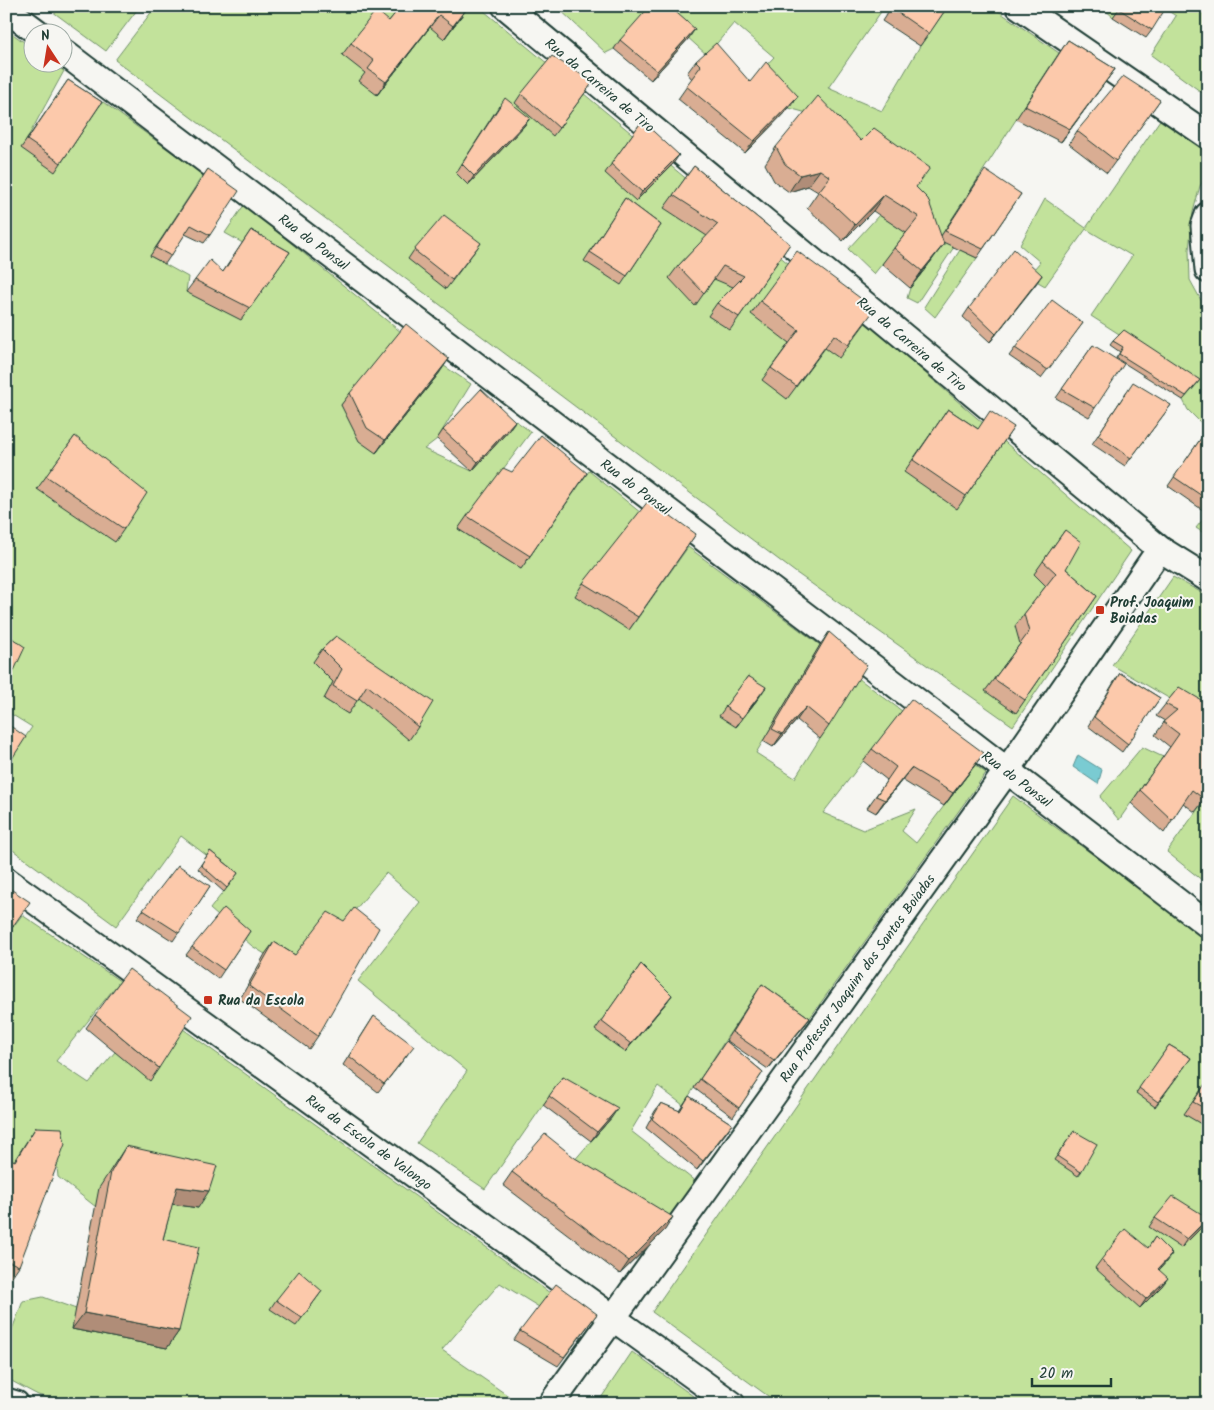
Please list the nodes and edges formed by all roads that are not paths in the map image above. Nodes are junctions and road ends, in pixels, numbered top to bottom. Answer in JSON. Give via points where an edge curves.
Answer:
{"nodes":[{"id":1,"x":505,"y":6,"type":"edge"},
{"id":2,"x":1019,"y":6,"type":"edge"},
{"id":3,"x":6,"y":9,"type":"edge"},
{"id":4,"x":24,"y":22,"type":"edge"},
{"id":5,"x":72,"y":59,"type":"edge"},
{"id":6,"x":1208,"y":136,"type":"edge"},
{"id":7,"x":1208,"y":215,"type":"edge"},
{"id":8,"x":1208,"y":270,"type":"edge"},
{"id":9,"x":1160,"y":549,"type":"junction"},
{"id":10,"x":1204,"y":570,"type":"edge"},
{"id":11,"x":1006,"y":772,"type":"junction"},
{"id":12,"x":6,"y":880,"type":"edge"},
{"id":13,"x":1208,"y":925,"type":"edge"},
{"id":14,"x":612,"y":1317,"type":"junction"},
{"id":15,"x":6,"y":1401,"type":"edge"},
{"id":16,"x":16,"y":1404,"type":"edge"},
{"id":17,"x":552,"y":1404,"type":"edge"},
{"id":18,"x":732,"y":1404,"type":"edge"}],
"edges":[{"from":1,"to":9,"type":"street","name":"Rua da Carreira de Tiro"},
{"from":2,"to":6,"type":"street"},
{"from":3,"to":4,"type":"street"},
{"from":5,"to":11,"type":"street","name":"Rua do Ponsul","via":[[831,635]]},
{"from":7,"to":8,"type":"street","via":[[1204,226]]},
{"from":9,"to":10,"type":"street","name":"Rua da Carreira de Tiro"},
{"from":9,"to":11,"type":"street","name":"Rua Professor Joaquim dos Santos Boiadas"},
{"from":11,"to":13,"type":"street","name":"Rua do Ponsul"},
{"from":11,"to":14,"type":"street","name":"Rua Professor Joaquim dos Santos Boiadas"},
{"from":12,"to":14,"type":"street","name":"Rua da Escola de Valongo"},
{"from":14,"to":17,"type":"street","name":"Rua Professor Joaquim dos Santos Boiadas"},
{"from":14,"to":18,"type":"street","name":"Rua da Escola de Valongo"},
{"from":15,"to":16,"type":"street"}]}
